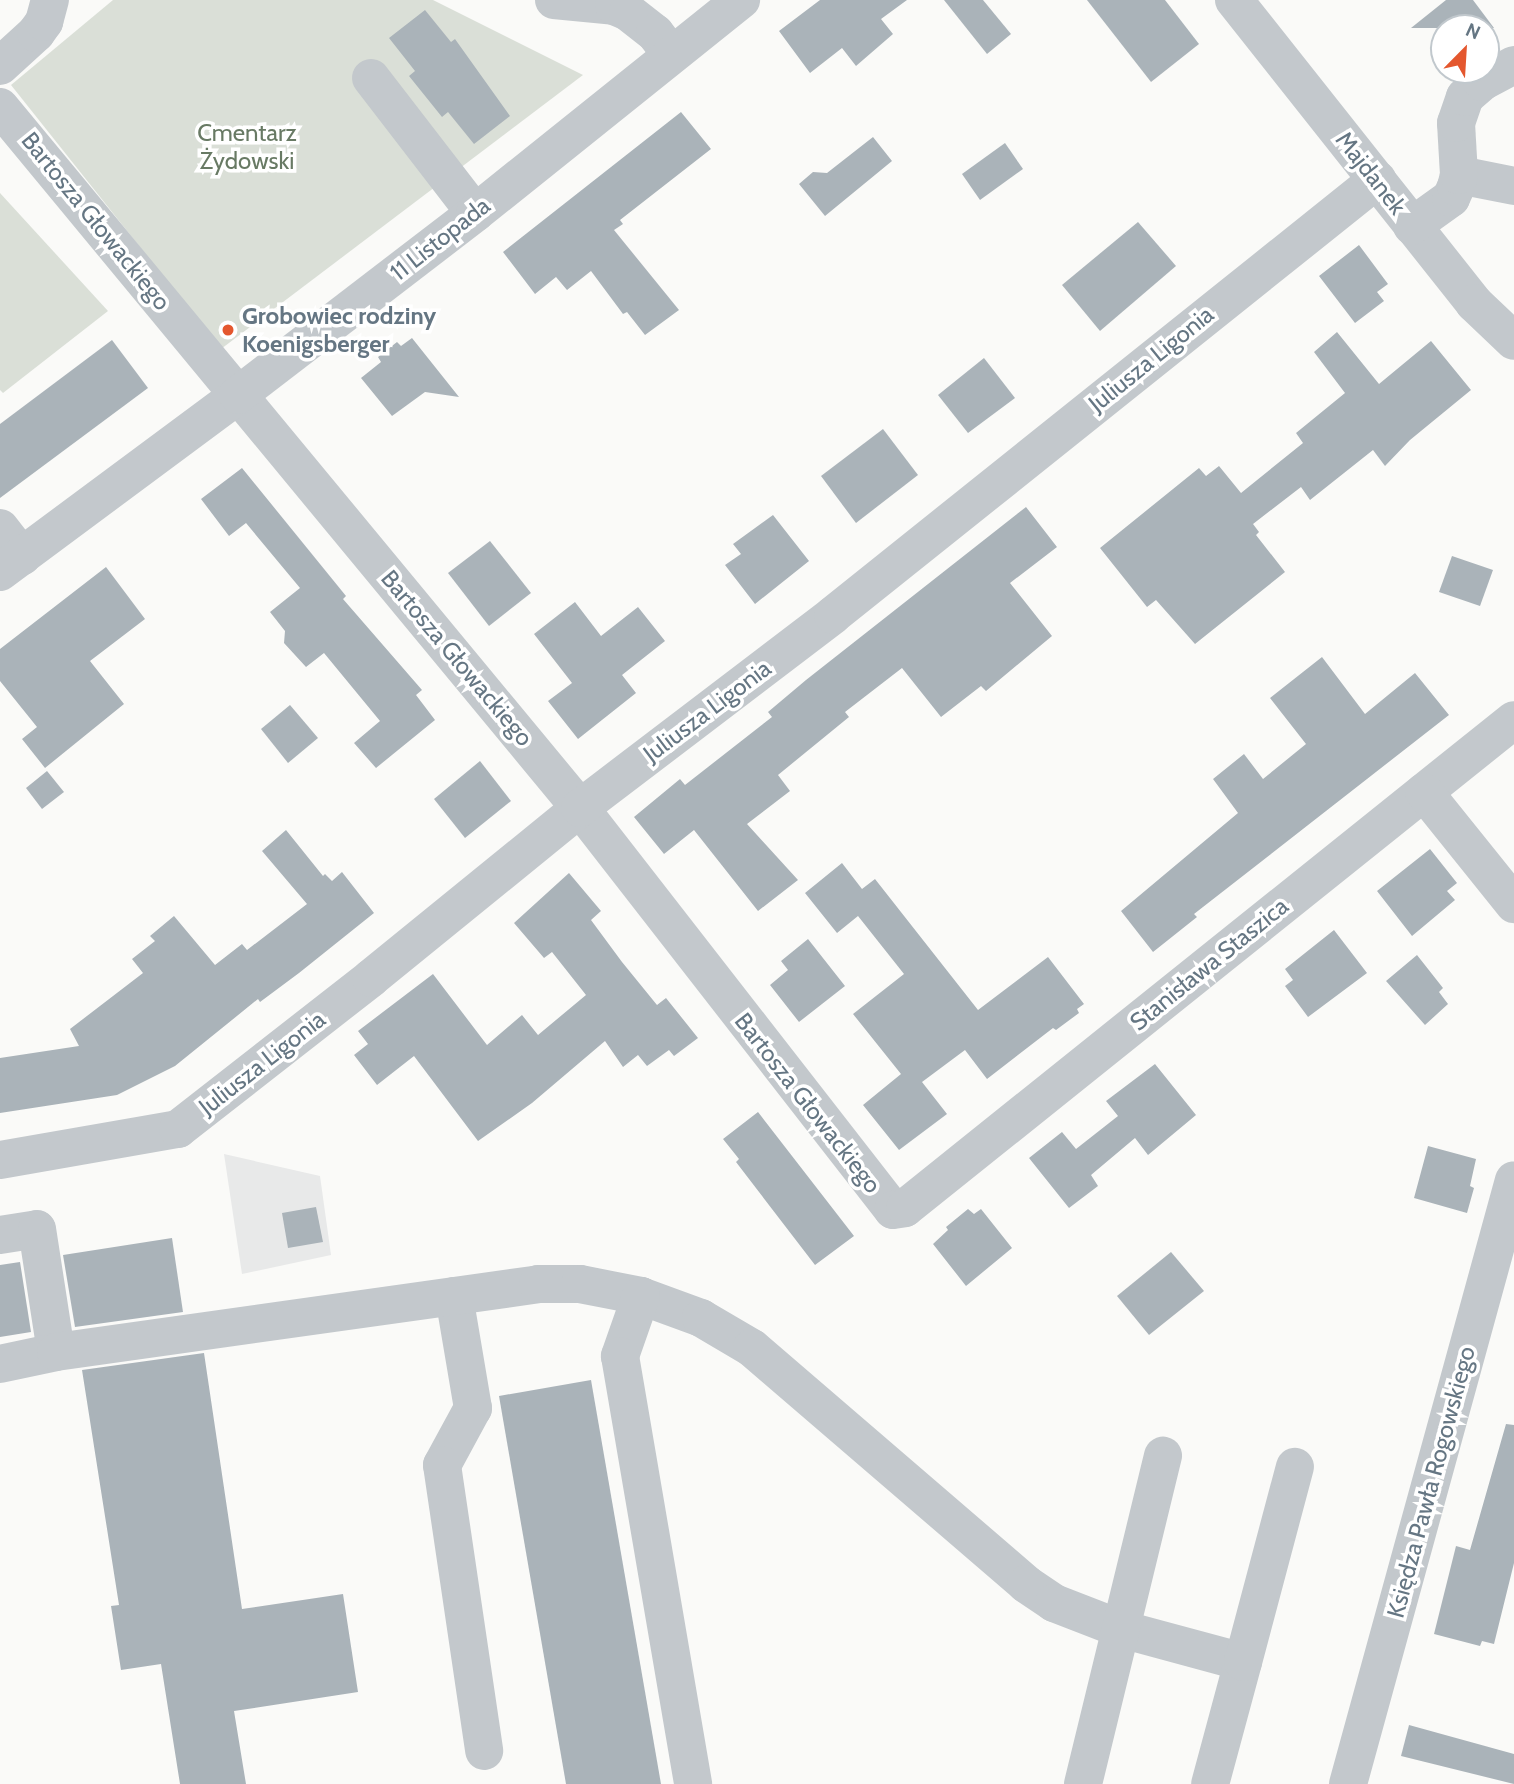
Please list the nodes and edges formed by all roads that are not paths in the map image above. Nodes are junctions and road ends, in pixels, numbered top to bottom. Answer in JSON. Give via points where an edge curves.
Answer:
{"nodes":[{"id":1,"x":50,"y":0,"type":"edge"},
{"id":2,"x":554,"y":0,"type":"edge"},
{"id":3,"x":741,"y":0,"type":"edge"},
{"id":4,"x":1234,"y":0,"type":"edge"},
{"id":5,"x":671,"y":54,"type":"junction"},
{"id":6,"x":0,"y":66,"type":"edge"},
{"id":7,"x":371,"y":78,"type":"dead end"},
{"id":8,"x":1503,"y":78,"type":"edge"},
{"id":9,"x":0,"y":107,"type":"edge"},
{"id":10,"x":1459,"y":175,"type":"junction"},
{"id":11,"x":1377,"y":180,"type":"junction"},
{"id":12,"x":1514,"y":186,"type":"edge"},
{"id":13,"x":475,"y":213,"type":"junction"},
{"id":14,"x":1412,"y":226,"type":"junction"},
{"id":15,"x":1514,"y":341,"type":"edge"},
{"id":16,"x":238,"y":395,"type":"junction"},
{"id":17,"x":7,"y":552,"type":"edge"},
{"id":18,"x":1514,"y":720,"type":"edge"},
{"id":19,"x":1424,"y":792,"type":"junction"},
{"id":20,"x":580,"y":808,"type":"junction"},
{"id":21,"x":1514,"y":904,"type":"edge"},
{"id":22,"x":0,"y":1160,"type":"edge"},
{"id":23,"x":1514,"y":1180,"type":"edge"},
{"id":24,"x":905,"y":1208,"type":"joint"},
{"id":25,"x":35,"y":1230,"type":"edge"},
{"id":26,"x":454,"y":1296,"type":"junction"},
{"id":27,"x":641,"y":1296,"type":"junction"},
{"id":28,"x":56,"y":1352,"type":"junction"},
{"id":29,"x":0,"y":1364,"type":"edge"},
{"id":30,"x":1163,"y":1457,"type":"dead end"},
{"id":31,"x":1296,"y":1467,"type":"dead end"},
{"id":32,"x":1121,"y":1629,"type":"junction"},
{"id":33,"x":1243,"y":1662,"type":"junction"},
{"id":34,"x":484,"y":1751,"type":"dead end"},
{"id":35,"x":693,"y":1784,"type":"edge"},
{"id":36,"x":1083,"y":1784,"type":"edge"},
{"id":37,"x":1210,"y":1784,"type":"edge"},
{"id":38,"x":1348,"y":1784,"type":"edge"}],
"edges":[{"from":1,"to":6,"type":"street","via":[[36,33]]},
{"from":2,"to":5,"type":"street","via":[[614,6],[628,12],[655,33]]},
{"from":3,"to":5,"type":"street","name":"11 Listopada"},
{"from":4,"to":11,"type":"street","name":"Majdanek"},
{"from":5,"to":13,"type":"street","name":"11 Listopada"},
{"from":7,"to":13,"type":"street"},
{"from":8,"to":10,"type":"street","via":[[1465,97],[1456,123]]},
{"from":9,"to":16,"type":"street","name":"Bartosza Głowackiego"},
{"from":10,"to":12,"type":"street"},
{"from":10,"to":14,"type":"street","via":[[1451,198]]},
{"from":11,"to":14,"type":"street","name":"Majdanek"},
{"from":11,"to":20,"type":"street","name":"Juliusza Ligonia","via":[[833,615]]},
{"from":13,"to":16,"type":"street","name":"11 Listopada"},
{"from":14,"to":15,"type":"street","name":"Majdanek","via":[[1474,303]]},
{"from":16,"to":17,"type":"street","name":"11 Listopada"},
{"from":16,"to":20,"type":"street","name":"Bartosza Głowackiego"},
{"from":18,"to":19,"type":"street","name":"Stanisława Staszica"},
{"from":19,"to":21,"type":"street"},
{"from":19,"to":24,"type":"street","name":"Stanisława Staszica"},
{"from":20,"to":22,"type":"street","name":"Juliusza Ligonia","via":[[178,1129]]},
{"from":20,"to":24,"type":"street","name":"Bartosza Głowackiego","via":[[888,1207]]},
{"from":23,"to":38,"type":"street","name":"Księdza Pawła Rogowskiego"},
{"from":25,"to":28,"type":"street"},
{"from":26,"to":27,"type":"street","via":[[559,1284]]},
{"from":26,"to":28,"type":"street"},
{"from":26,"to":34,"type":"street","via":[[473,1408],[442,1465]]},
{"from":27,"to":32,"type":"street","via":[[701,1318],[752,1348],[1027,1584],[1066,1609]]},
{"from":27,"to":35,"type":"street","via":[[620,1356]]},
{"from":28,"to":29,"type":"street"},
{"from":30,"to":32,"type":"street"},
{"from":31,"to":33,"type":"street"},
{"from":32,"to":33,"type":"street"},
{"from":32,"to":36,"type":"street"},
{"from":33,"to":37,"type":"street"}]}
